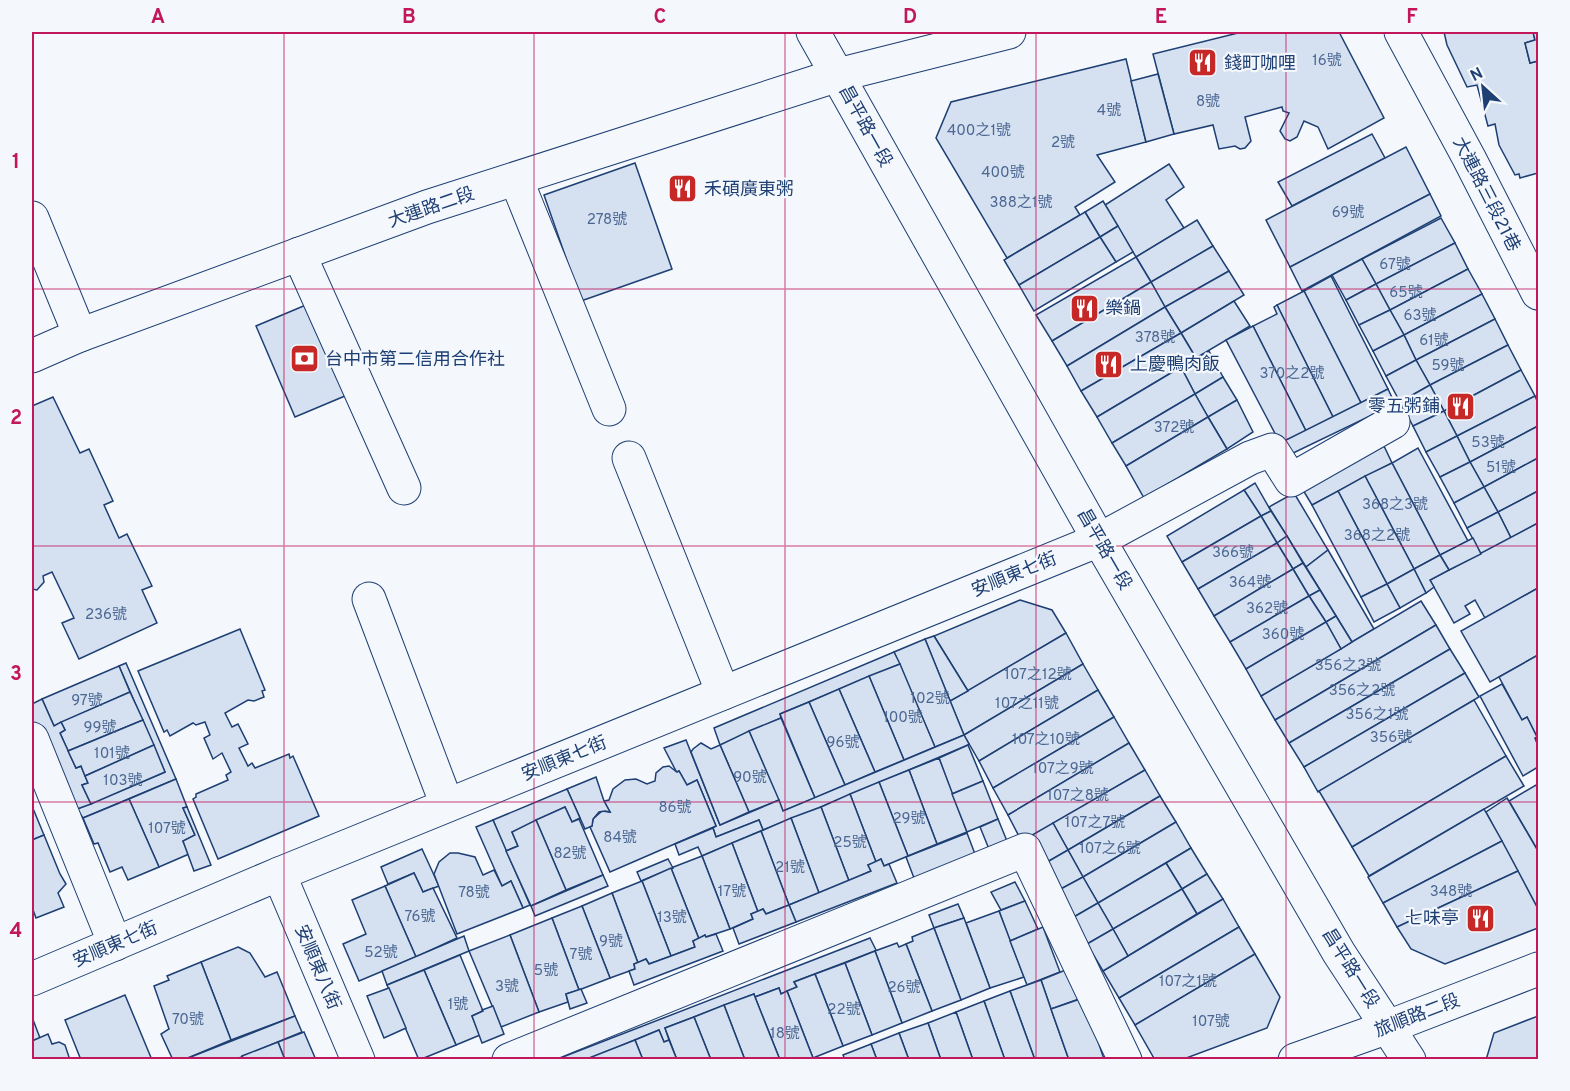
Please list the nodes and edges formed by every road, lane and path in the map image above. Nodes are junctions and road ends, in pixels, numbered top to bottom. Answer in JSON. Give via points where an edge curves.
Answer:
{"nodes":[{"id":1,"x":813,"y":32,"type":"edge"},
{"id":2,"x":1009,"y":32,"type":"edge"},
{"id":3,"x":1401,"y":32,"type":"edge"},
{"id":4,"x":838,"y":75,"type":"junction"},
{"id":5,"x":516,"y":178,"type":"junction"},
{"id":6,"x":32,"y":218,"type":"edge"},
{"id":7,"x":299,"y":254,"type":"junction"},
{"id":8,"x":1539,"y":293,"type":"edge"},
{"id":9,"x":80,"y":335,"type":"junction"},
{"id":10,"x":32,"y":356,"type":"edge"},
{"id":11,"x":609,"y":409,"type":"dead end"},
{"id":12,"x":1393,"y":422,"type":"dead end"},
{"id":13,"x":629,"y":458,"type":"dead end"},
{"id":14,"x":404,"y":488,"type":"dead end"},
{"id":15,"x":1099,"y":540,"type":"junction"},
{"id":16,"x":369,"y":599,"type":"dead end"},
{"id":17,"x":723,"y":693,"type":"junction"},
{"id":18,"x":32,"y":740,"type":"edge"},
{"id":19,"x":447,"y":805,"type":"junction"},
{"id":20,"x":279,"y":874,"type":"junction"},
{"id":21,"x":115,"y":944,"type":"junction"},
{"id":22,"x":1539,"y":969,"type":"edge"},
{"id":23,"x":32,"y":979,"type":"edge"},
{"id":24,"x":1388,"y":1027,"type":"junction"},
{"id":25,"x":358,"y":1059,"type":"edge"},
{"id":26,"x":509,"y":1059,"type":"edge"},
{"id":27,"x":1125,"y":1059,"type":"edge"},
{"id":28,"x":1295,"y":1059,"type":"edge"},
{"id":29,"x":1409,"y":1059,"type":"edge"}],
"edges":[{"from":1,"to":4,"type":"street","name":"昌平路一段"},
{"from":2,"to":4,"type":"street","name":"大連路二段"},
{"from":3,"to":8,"type":"street","name":"大連路三段21巷"},
{"from":4,"to":5,"type":"street","name":"大連路二段"},
{"from":4,"to":15,"type":"street","name":"昌平路一段"},
{"from":5,"to":7,"type":"street","name":"大連路二段"},
{"from":5,"to":11,"type":"street"},
{"from":6,"to":9,"type":"street"},
{"from":7,"to":9,"type":"street","name":"大連路二段"},
{"from":7,"to":14,"type":"street"},
{"from":9,"to":10,"type":"street","name":"大連路二段"},
{"from":12,"to":15,"type":"street","name":"安順東七街","via":[[1291,480],[1272,450],[1250,458]]},
{"from":13,"to":17,"type":"street"},
{"from":15,"to":17,"type":"street","name":"安順東七街"},
{"from":15,"to":24,"type":"street","name":"昌平路一段","via":[[1339,953]]},
{"from":16,"to":19,"type":"street"},
{"from":17,"to":19,"type":"street","name":"安順東七街"},
{"from":18,"to":21,"type":"street"},
{"from":19,"to":20,"type":"street","name":"安順東七街"},
{"from":20,"to":21,"type":"street","name":"安順東七街"},
{"from":20,"to":25,"type":"street","name":"安順東八街"},
{"from":21,"to":23,"type":"street","name":"安順東七街"},
{"from":22,"to":24,"type":"street","name":"旅順路二段"},
{"from":24,"to":28,"type":"street","name":"旅順路二段"},
{"from":24,"to":29,"type":"street","name":"昌平路一段"},
{"from":26,"to":27,"type":"street","via":[[1025,850]]}]}
